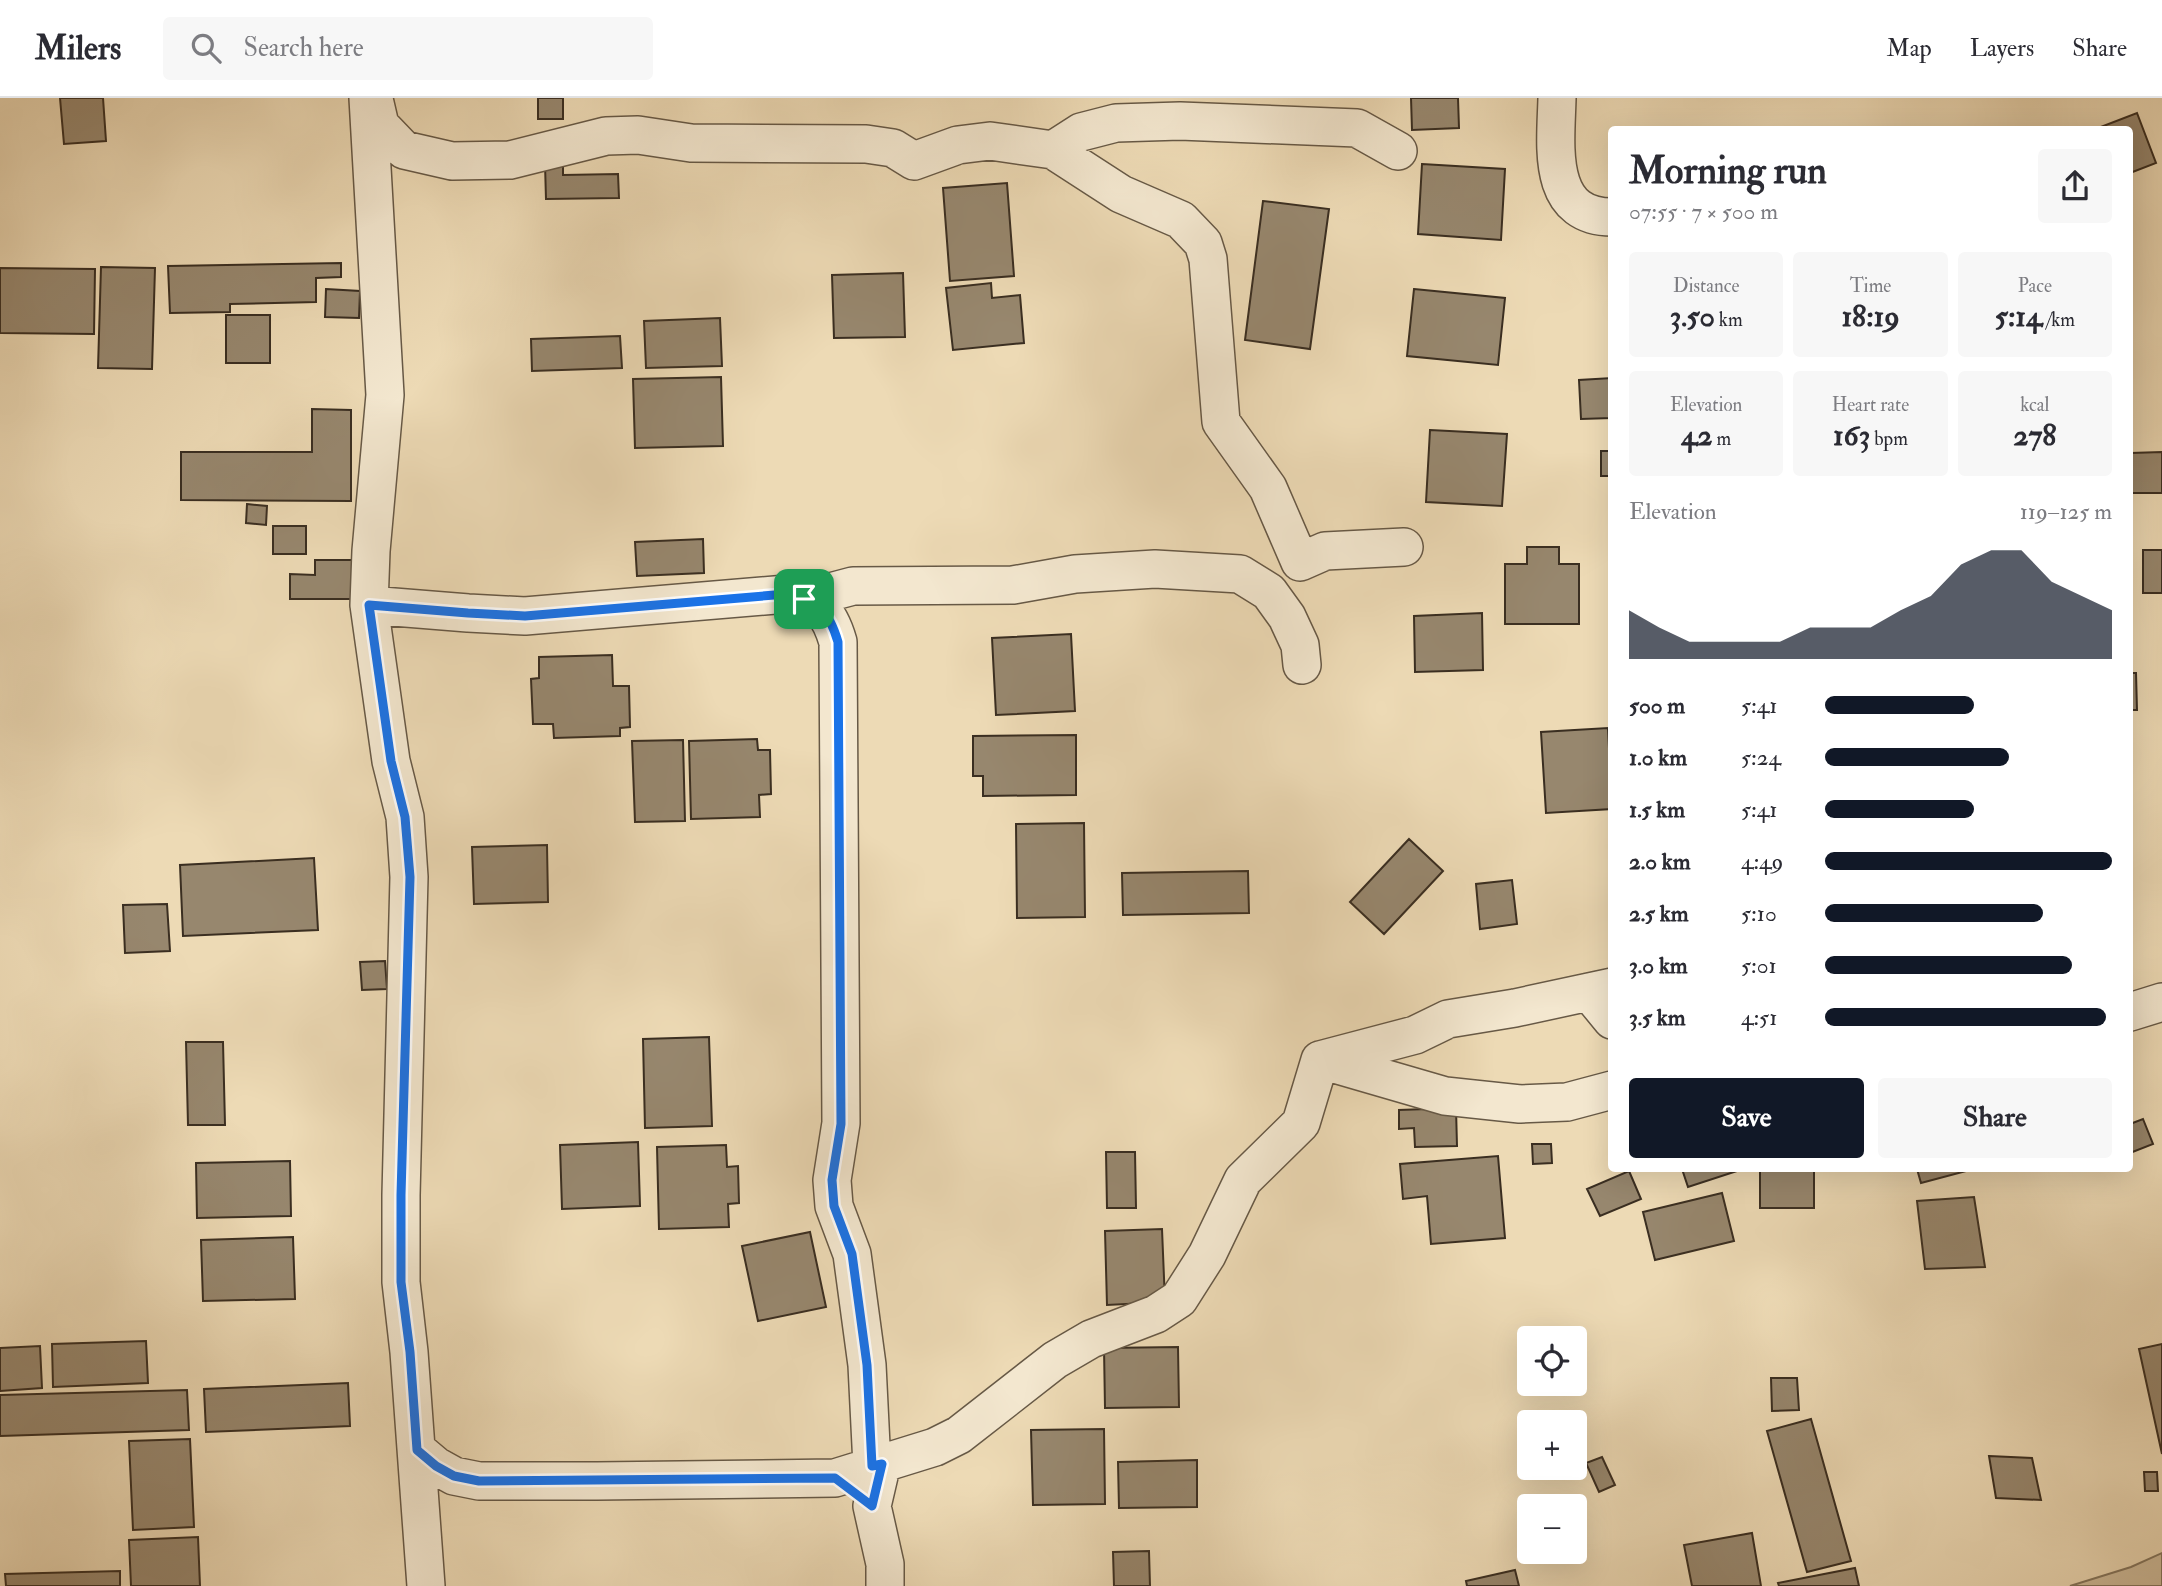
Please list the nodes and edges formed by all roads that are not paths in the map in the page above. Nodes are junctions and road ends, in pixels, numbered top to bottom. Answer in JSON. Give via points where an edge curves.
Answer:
{"nodes":[{"id":1,"x":368,"y":98,"type":"edge"},
{"id":2,"x":374,"y":98,"type":"edge"},
{"id":3,"x":1557,"y":98,"type":"edge"},
{"id":4,"x":1053,"y":150,"type":"junction"},
{"id":5,"x":1398,"y":151,"type":"dead end"},
{"id":6,"x":1608,"y":217,"type":"edge"},
{"id":7,"x":1404,"y":547,"type":"dead end"},
{"id":8,"x":1300,"y":562,"type":"junction"},
{"id":9,"x":1240,"y":574,"type":"junction"},
{"id":10,"x":804,"y":599,"type":"junction"},
{"id":11,"x":369,"y":605,"type":"junction"},
{"id":12,"x":1301,"y":665,"type":"dead end"},
{"id":13,"x":1600,"y":989,"type":"edge"},
{"id":14,"x":2162,"y":1002,"type":"edge"},
{"id":15,"x":1608,"y":1010,"type":"edge"},
{"id":16,"x":2133,"y":1011,"type":"edge"},
{"id":17,"x":1320,"y":1060,"type":"junction"},
{"id":18,"x":1608,"y":1091,"type":"edge"},
{"id":19,"x":417,"y":1450,"type":"junction"},
{"id":20,"x":877,"y":1465,"type":"junction"},
{"id":21,"x":835,"y":1478,"type":"junction"},
{"id":22,"x":872,"y":1506,"type":"junction"},
{"id":23,"x":426,"y":1586,"type":"edge"},
{"id":24,"x":885,"y":1586,"type":"edge"}],
"edges":[{"from":1,"to":11,"type":"street","via":[[385,395]]},
{"from":2,"to":4,"type":"street","via":[[380,125],[404,150],[452,161],[510,160],[606,136],[638,135],[691,142],[866,144],[893,148],[914,161],[958,145],[990,141]]},
{"from":3,"to":6,"type":"street","via":[[1556,159],[1564,192],[1578,208]]},
{"from":4,"to":5,"type":"street","via":[[1081,132],[1116,123],[1180,121],[1357,128]]},
{"from":4,"to":8,"type":"street","via":[[1121,194],[1181,219],[1203,243],[1221,422],[1268,488]]},
{"from":7,"to":8,"type":"street","via":[[1325,551]]},
{"from":8,"to":9,"type":"street"},
{"from":9,"to":10,"type":"street","via":[[1155,569],[1075,574],[1013,585],[853,586]]},
{"from":9,"to":12,"type":"street","via":[[1269,592],[1287,617],[1300,645]]},
{"from":10,"to":11,"type":"street","via":[[787,594],[525,616]]},
{"from":10,"to":20,"type":"street","via":[[832,622],[838,642],[841,1124],[832,1180],[834,1206],[854,1266]]},
{"from":11,"to":19,"type":"street","via":[[391,761],[405,817],[410,877],[401,1282]]},
{"from":13,"to":15,"type":"street"},
{"from":13,"to":17,"type":"street","via":[[1448,1019],[1415,1035]]},
{"from":14,"to":16,"type":"street"},
{"from":17,"to":18,"type":"street","via":[[1445,1096],[1520,1104],[1567,1102]]},
{"from":17,"to":20,"type":"street","via":[[1301,1124],[1243,1180],[1207,1255],[1179,1299],[1055,1360],[959,1435]]},
{"from":19,"to":21,"type":"street","via":[[454,1476],[479,1481]]},
{"from":19,"to":23,"type":"street"},
{"from":20,"to":21,"type":"street"},
{"from":20,"to":22,"type":"street"},
{"from":21,"to":22,"type":"street"},
{"from":22,"to":24,"type":"street","via":[[885,1564]]}]}
